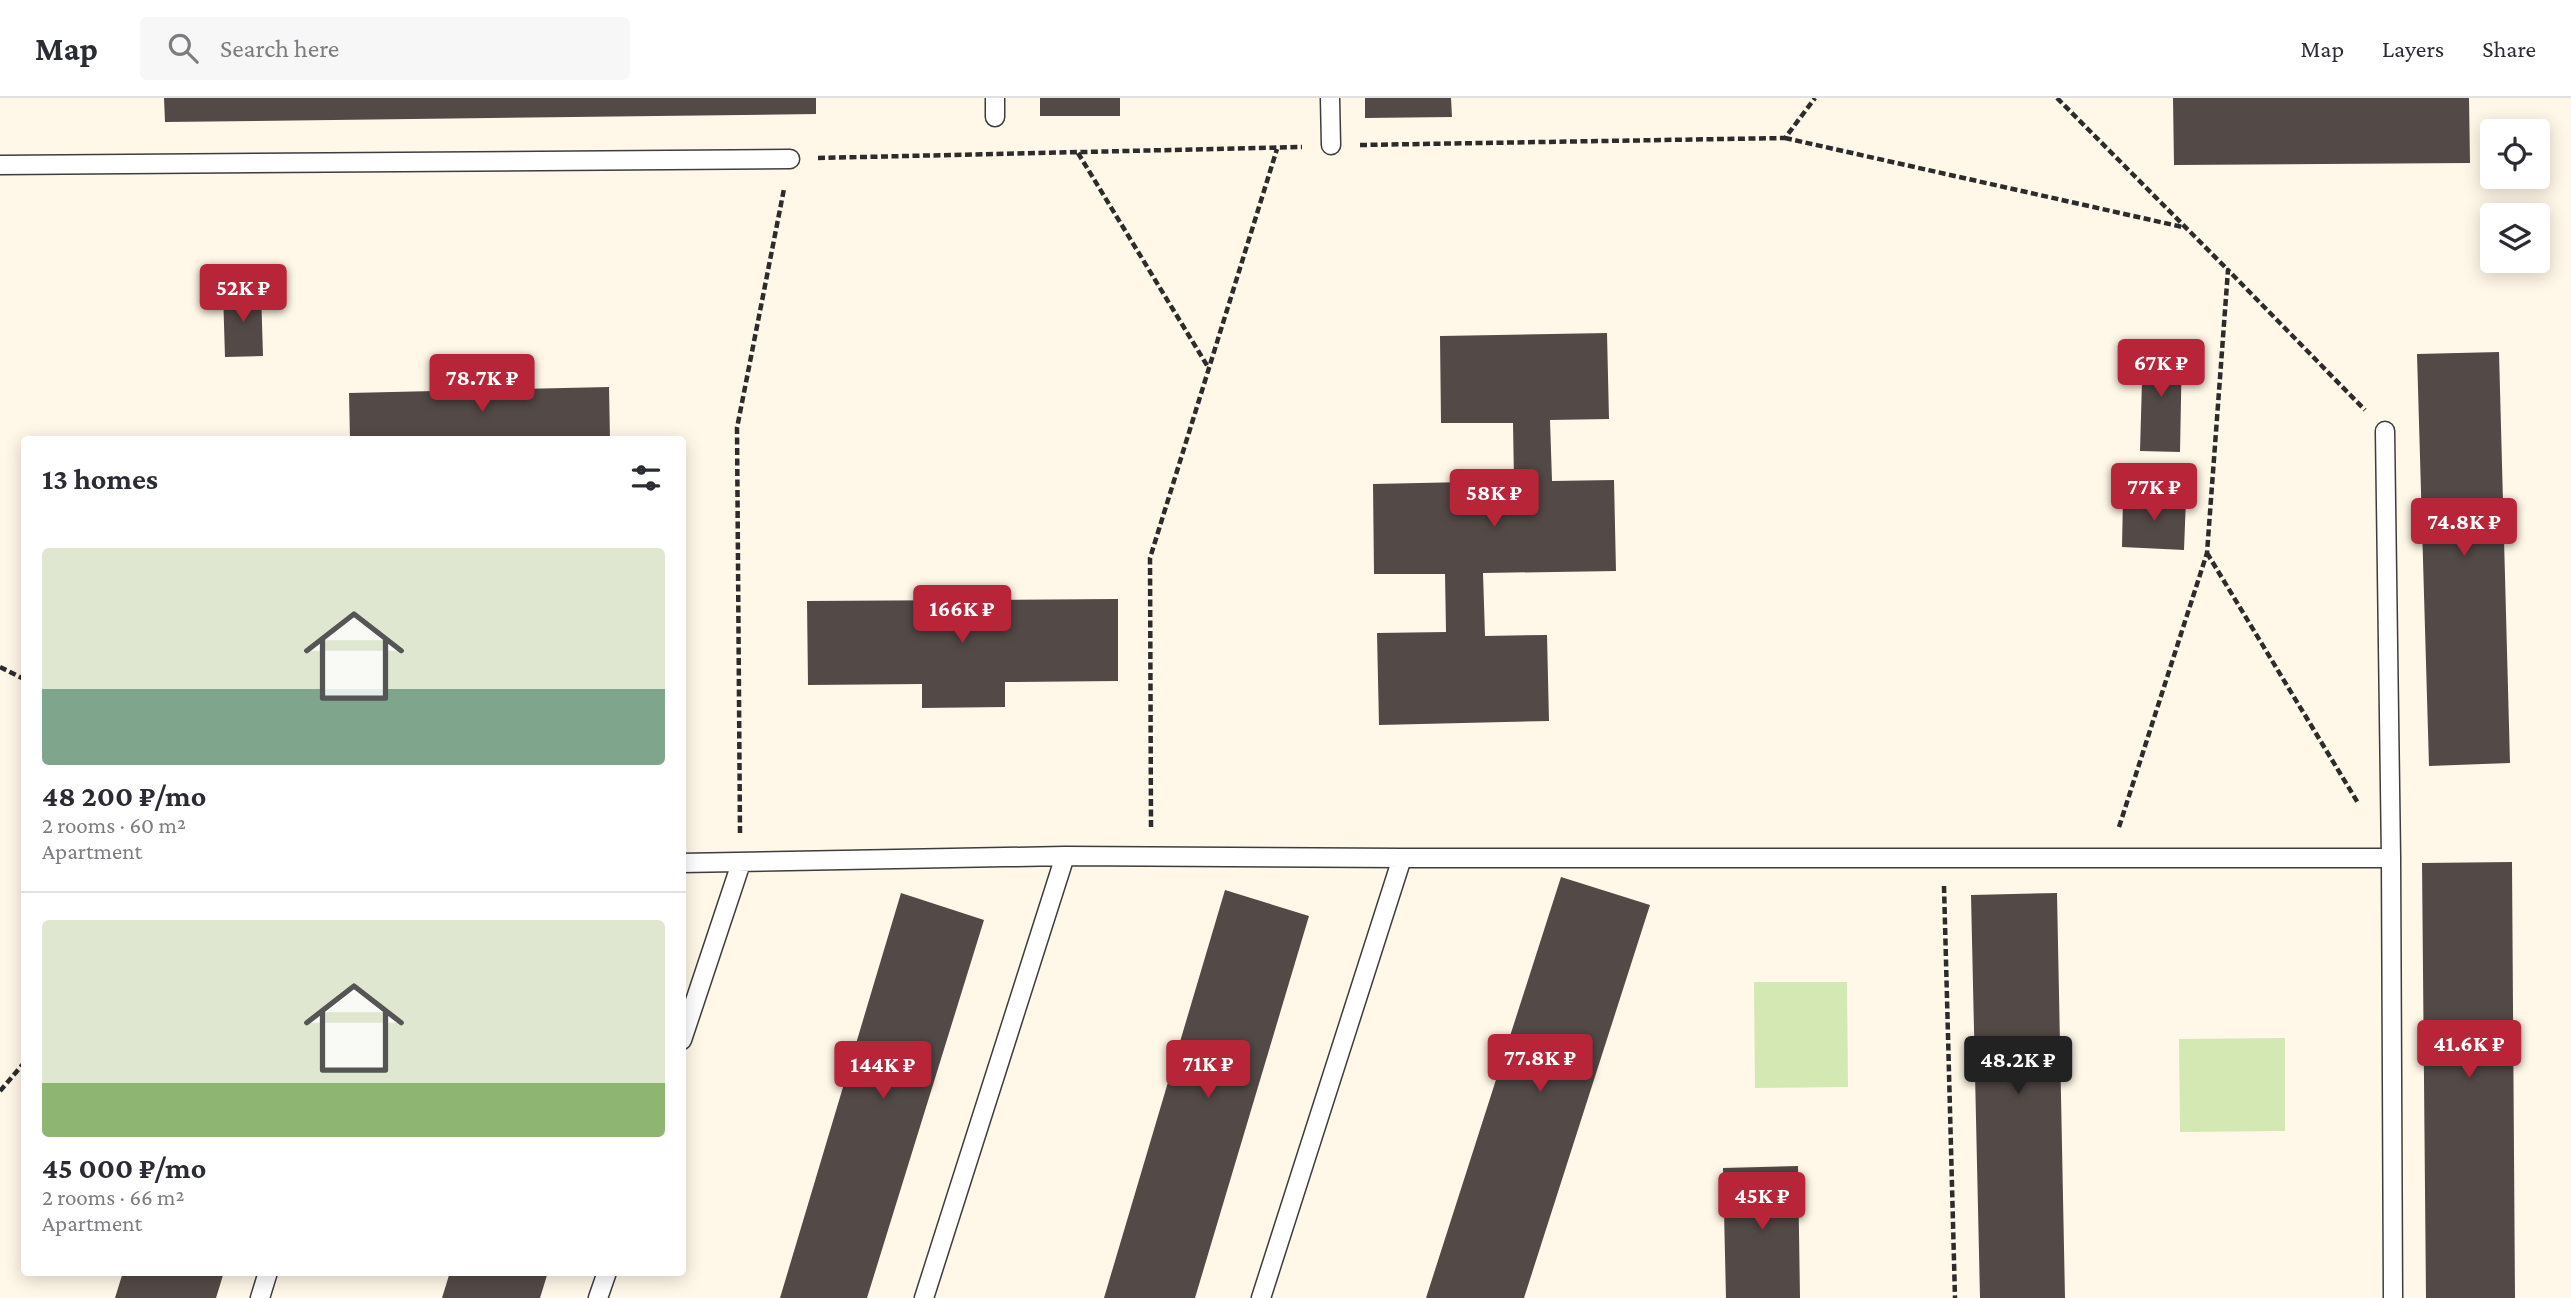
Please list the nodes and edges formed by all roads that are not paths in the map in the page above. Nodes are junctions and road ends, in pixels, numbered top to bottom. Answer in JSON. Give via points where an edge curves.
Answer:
{"nodes":[{"id":1,"x":995,"y":98,"type":"edge"},
{"id":2,"x":1330,"y":98,"type":"edge"},
{"id":3,"x":995,"y":117,"type":"dead end"},
{"id":4,"x":1331,"y":145,"type":"dead end"},
{"id":5,"x":790,"y":159,"type":"road end"},
{"id":6,"x":0,"y":165,"type":"edge"},
{"id":7,"x":2385,"y":431,"type":"road end"},
{"id":8,"x":1065,"y":856,"type":"junction"},
{"id":9,"x":1402,"y":858,"type":"junction"},
{"id":10,"x":2391,"y":858,"type":"junction"},
{"id":11,"x":686,"y":863,"type":"edge"},
{"id":12,"x":741,"y":863,"type":"junction"},
{"id":13,"x":686,"y":1028,"type":"edge"},
{"id":14,"x":267,"y":1276,"type":"edge"},
{"id":15,"x":606,"y":1276,"type":"edge"},
{"id":16,"x":260,"y":1298,"type":"edge"},
{"id":17,"x":598,"y":1298,"type":"edge"},
{"id":18,"x":924,"y":1298,"type":"edge"},
{"id":19,"x":1261,"y":1298,"type":"edge"},
{"id":20,"x":2393,"y":1298,"type":"edge"}],
"edges":[{"from":1,"to":3,"type":"lane"},
{"from":2,"to":4,"type":"lane"},
{"from":5,"to":6,"type":"lane"},
{"from":7,"to":10,"type":"lane"},
{"from":8,"to":9,"type":"lane"},
{"from":8,"to":12,"type":"lane"},
{"from":8,"to":18,"type":"lane"},
{"from":9,"to":10,"type":"lane"},
{"from":9,"to":19,"type":"lane"},
{"from":10,"to":20,"type":"lane"},
{"from":11,"to":12,"type":"lane"},
{"from":12,"to":13,"type":"lane"},
{"from":14,"to":16,"type":"lane"},
{"from":15,"to":17,"type":"lane"}]}
